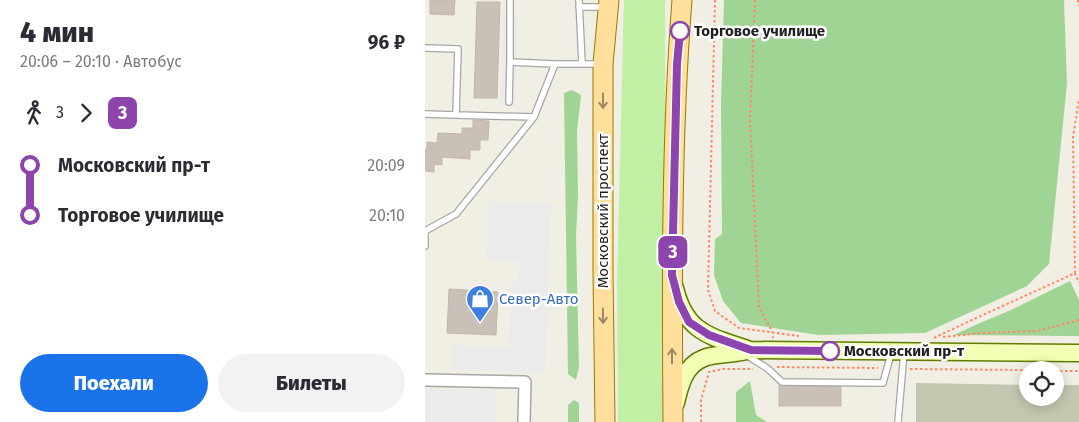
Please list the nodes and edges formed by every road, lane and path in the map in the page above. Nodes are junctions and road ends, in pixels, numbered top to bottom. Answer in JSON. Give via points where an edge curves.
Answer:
{"nodes":[{"id":1,"x":510,"y":0,"type":"edge"},
{"id":2,"x":579,"y":0,"type":"edge"},
{"id":3,"x":683,"y":0,"type":"edge"},
{"id":4,"x":715,"y":0,"type":"edge"},
{"id":5,"x":755,"y":0,"type":"edge"},
{"id":6,"x":609,"y":3,"type":"edge"},
{"id":7,"x":579,"y":7,"type":"junction"},
{"id":8,"x":425,"y":48,"type":"edge"},
{"id":9,"x":510,"y":62,"type":"junction"},
{"id":10,"x":555,"y":64,"type":"junction"},
{"id":11,"x":582,"y":64,"type":"junction"},
{"id":12,"x":603,"y":64,"type":"junction"},
{"id":13,"x":1079,"y":99,"type":"edge"},
{"id":14,"x":509,"y":102,"type":"dead end"},
{"id":15,"x":425,"y":114,"type":"edge"},
{"id":16,"x":457,"y":115,"type":"junction"},
{"id":17,"x":533,"y":117,"type":"junction"},
{"id":18,"x":425,"y":231,"type":"edge"},
{"id":19,"x":425,"y":246,"type":"edge"},
{"id":20,"x":1075,"y":273,"type":"junction"},
{"id":21,"x":672,"y":275,"type":"junction"},
{"id":22,"x":1079,"y":282,"type":"edge"},
{"id":23,"x":1079,"y":320,"type":"edge"},
{"id":24,"x":773,"y":333,"type":"junction"},
{"id":25,"x":800,"y":336,"type":"dead end"},
{"id":26,"x":933,"y":338,"type":"junction"},
{"id":27,"x":972,"y":338,"type":"dead end"},
{"id":28,"x":746,"y":352,"type":"junction"},
{"id":29,"x":898,"y":352,"type":"junction"},
{"id":30,"x":1079,"y":353,"type":"edge"},
{"id":31,"x":747,"y":370,"type":"dead end"},
{"id":32,"x":1064,"y":371,"type":"edge"},
{"id":33,"x":1079,"y":371,"type":"edge"},
{"id":34,"x":425,"y":380,"type":"edge"},
{"id":35,"x":524,"y":422,"type":"edge"},
{"id":36,"x":605,"y":422,"type":"edge"},
{"id":37,"x":673,"y":422,"type":"edge"},
{"id":38,"x":701,"y":422,"type":"edge"},
{"id":39,"x":898,"y":422,"type":"edge"}],
"edges":[{"from":1,"to":9,"type":"lane"},
{"from":2,"to":7,"type":"lane"},
{"from":3,"to":21,"type":"main road","via":[[677,64]]},
{"from":4,"to":24,"type":"path","via":[[708,290],[715,311],[739,328]]},
{"from":5,"to":24,"type":"path","via":[[750,120],[759,307]]},
{"from":6,"to":7,"type":"lane"},
{"from":6,"to":12,"type":"main road","name":"Московский проспект"},
{"from":7,"to":11,"type":"lane"},
{"from":8,"to":16,"type":"lane","via":[[458,49]]},
{"from":9,"to":10,"type":"lane"},
{"from":9,"to":14,"type":"lane"},
{"from":10,"to":11,"type":"lane"},
{"from":10,"to":17,"type":"lane"},
{"from":11,"to":12,"type":"lane"},
{"from":12,"to":36,"type":"main road","name":"Московский проспект","one_way":true},
{"from":13,"to":20,"type":"path","via":[[1073,137]]},
{"from":15,"to":16,"type":"lane"},
{"from":16,"to":17,"type":"lane"},
{"from":17,"to":18,"type":"lane","via":[[457,214]]},
{"from":18,"to":19,"type":"lane"},
{"from":20,"to":22,"type":"path"},
{"from":20,"to":26,"type":"path"},
{"from":21,"to":28,"type":"main road","via":[[679,302],[689,322]]},
{"from":37,"to":21,"type":"main road","one_way":true},
{"from":23,"to":26,"type":"path","via":[[1037,331]]},
{"from":24,"to":25,"type":"path"},
{"from":26,"to":27,"type":"path"},
{"from":28,"to":29,"type":"main road"},
{"from":28,"to":29,"type":"lane","via":[[781,382],[883,383]]},
{"from":28,"to":37,"type":"main road","via":[[704,358],[687,369],[679,388]]},
{"from":29,"to":30,"type":"main road"},
{"from":29,"to":39,"type":"lane"},
{"from":31,"to":38,"type":"path","via":[[709,372],[701,400]]},
{"from":32,"to":33,"type":"path"},
{"from":34,"to":35,"type":"street","via":[[525,382]]}]}
